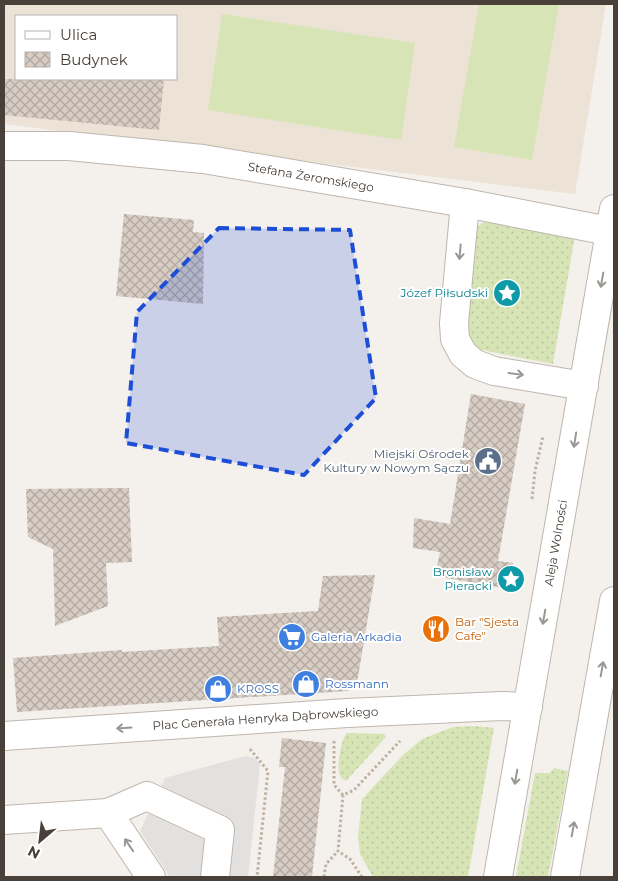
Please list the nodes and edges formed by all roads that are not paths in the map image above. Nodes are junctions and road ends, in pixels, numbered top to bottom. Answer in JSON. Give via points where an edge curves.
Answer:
{"nodes":[{"id":1,"x":4,"y":146,"type":"edge"},
{"id":2,"x":465,"y":203,"type":"junction"},
{"id":3,"x":613,"y":224,"type":"edge"},
{"id":4,"x":584,"y":386,"type":"junction"},
{"id":5,"x":614,"y":601,"type":"edge"},
{"id":6,"x":528,"y":707,"type":"junction"},
{"id":7,"x":4,"y":736,"type":"edge"},
{"id":8,"x":108,"y":813,"type":"junction"},
{"id":9,"x":4,"y":820,"type":"edge"},
{"id":10,"x":151,"y":877,"type":"edge"},
{"id":11,"x":215,"y":877,"type":"edge"},
{"id":12,"x":498,"y":877,"type":"edge"},
{"id":13,"x":565,"y":877,"type":"edge"}],
"edges":[{"from":1,"to":2,"type":"street","name":"Stefana Żeromskiego","via":[[70,146],[203,158]]},
{"from":2,"to":3,"type":"street","name":"Stefana Żeromskiego"},
{"from":2,"to":4,"type":"street","one_way":true,"via":[[454,323],[455,339],[463,354],[475,364],[494,371]]},
{"from":3,"to":4,"type":"street","name":"Aleja Wolności","one_way":true},
{"from":4,"to":6,"type":"street","name":"Aleja Wolności","one_way":true},
{"from":13,"to":5,"type":"street","one_way":true},
{"from":6,"to":7,"type":"street","name":"Plac Generała Henryka Dąbrowskiego","one_way":true,"via":[[348,713]]},
{"from":6,"to":12,"type":"street","name":"Aleja Wolności","one_way":true},
{"from":8,"to":9,"type":"street"},
{"from":10,"to":8,"type":"street","one_way":true},
{"from":8,"to":11,"type":"street","via":[[147,796],[220,830]]}]}
